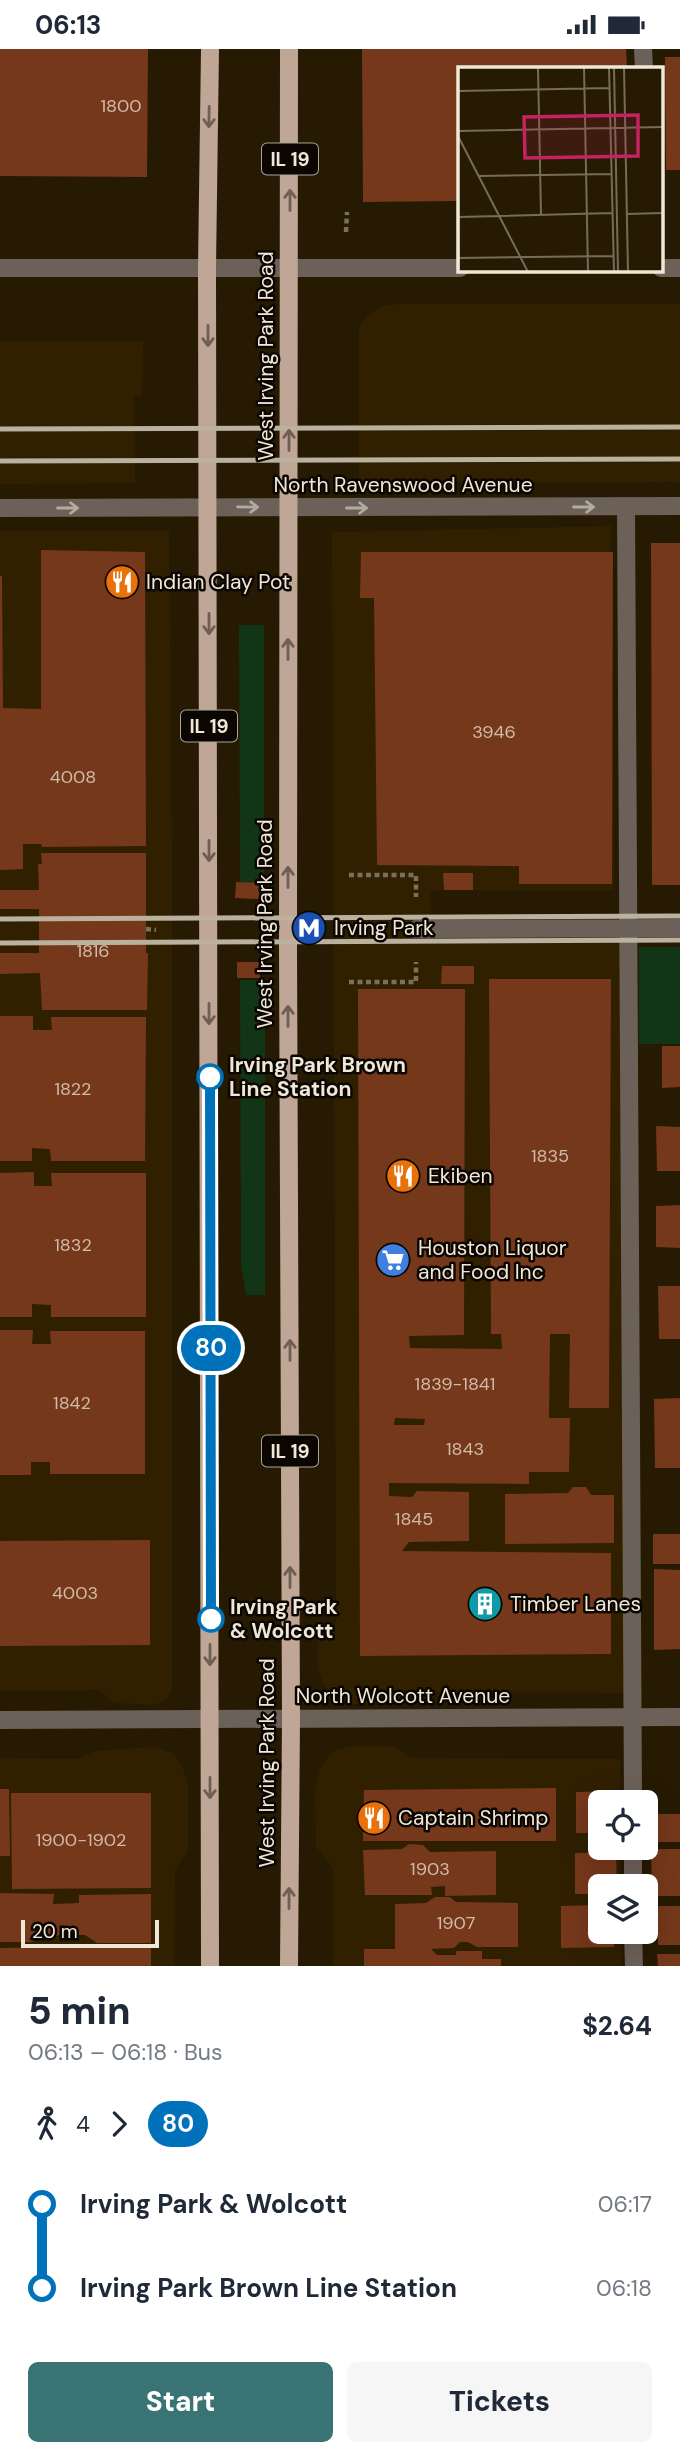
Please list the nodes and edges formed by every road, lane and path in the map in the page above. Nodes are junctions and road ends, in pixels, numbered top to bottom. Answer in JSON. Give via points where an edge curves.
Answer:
{"nodes":[{"id":1,"x":210,"y":49,"type":"edge"},
{"id":2,"x":289,"y":49,"type":"edge"},
{"id":3,"x":643,"y":49,"type":"edge"},
{"id":4,"x":644,"y":67,"type":"edge"},
{"id":5,"x":347,"y":212,"type":"dead end"},
{"id":6,"x":346,"y":232,"type":"dead end"},
{"id":7,"x":0,"y":268,"type":"edge"},
{"id":8,"x":207,"y":268,"type":"junction"},
{"id":9,"x":289,"y":268,"type":"junction"},
{"id":10,"x":458,"y":268,"type":"edge"},
{"id":11,"x":662,"y":268,"type":"edge"},
{"id":12,"x":680,"y":268,"type":"edge"},
{"id":13,"x":208,"y":506,"type":"junction"},
{"id":14,"x":626,"y":506,"type":"junction"},
{"id":15,"x":680,"y":506,"type":"edge"},
{"id":16,"x":0,"y":508,"type":"edge"},
{"id":17,"x":288,"y":509,"type":"junction"},
{"id":18,"x":680,"y":928,"type":"edge"},
{"id":19,"x":146,"y":929,"type":"dead end"},
{"id":20,"x":416,"y":929,"type":"dead end"},
{"id":21,"x":628,"y":929,"type":"junction"},
{"id":22,"x":156,"y":930,"type":"dead end"},
{"id":23,"x":632,"y":1717,"type":"junction"},
{"id":24,"x":680,"y":1717,"type":"edge"},
{"id":25,"x":210,"y":1719,"type":"junction"},
{"id":26,"x":291,"y":1719,"type":"junction"},
{"id":27,"x":0,"y":1720,"type":"edge"},
{"id":28,"x":633,"y":1790,"type":"edge"},
{"id":29,"x":634,"y":1944,"type":"edge"},
{"id":30,"x":210,"y":1966,"type":"edge"},
{"id":31,"x":289,"y":1966,"type":"edge"},
{"id":32,"x":634,"y":1966,"type":"edge"}],
"edges":[{"from":1,"to":8,"type":"main road","number":"IL 19","one_way":true},
{"from":9,"to":2,"type":"main road","name":"West Irving Park Road","number":"IL 19","one_way":true},
{"from":3,"to":4,"type":"street"},
{"from":5,"to":6,"type":"path"},
{"from":7,"to":8,"type":"street"},
{"from":8,"to":9,"type":"street"},
{"from":8,"to":13,"type":"main road","number":"IL 19","one_way":true},
{"from":9,"to":10,"type":"street"},
{"from":17,"to":9,"type":"main road","name":"West Irving Park Road","number":"IL 19","one_way":true},
{"from":11,"to":12,"type":"street"},
{"from":16,"to":13,"type":"street","name":"North Ravenswood Avenue","one_way":true},
{"from":13,"to":17,"type":"street","name":"North Ravenswood Avenue","one_way":true},
{"from":13,"to":25,"type":"main road","number":"IL 19","one_way":true},
{"from":14,"to":15,"type":"street","name":"North Ravenswood Avenue"},
{"from":17,"to":14,"type":"street","name":"North Ravenswood Avenue","one_way":true},
{"from":14,"to":21,"type":"street"},
{"from":26,"to":17,"type":"main road","name":"West Irving Park Road","number":"IL 19","one_way":true},
{"from":18,"to":21,"type":"street"},
{"from":19,"to":22,"type":"path"},
{"from":20,"to":21,"type":"street"},
{"from":21,"to":23,"type":"street"},
{"from":23,"to":24,"type":"street","name":"North Wolcott Avenue"},
{"from":23,"to":26,"type":"street","name":"North Wolcott Avenue"},
{"from":23,"to":28,"type":"street"},
{"from":25,"to":26,"type":"street","name":"North Wolcott Avenue"},
{"from":25,"to":27,"type":"street","name":"North Wolcott Avenue"},
{"from":25,"to":30,"type":"main road","number":"IL 19","one_way":true},
{"from":31,"to":26,"type":"main road","name":"West Irving Park Road","number":"IL 19","one_way":true},
{"from":29,"to":32,"type":"street"}]}
